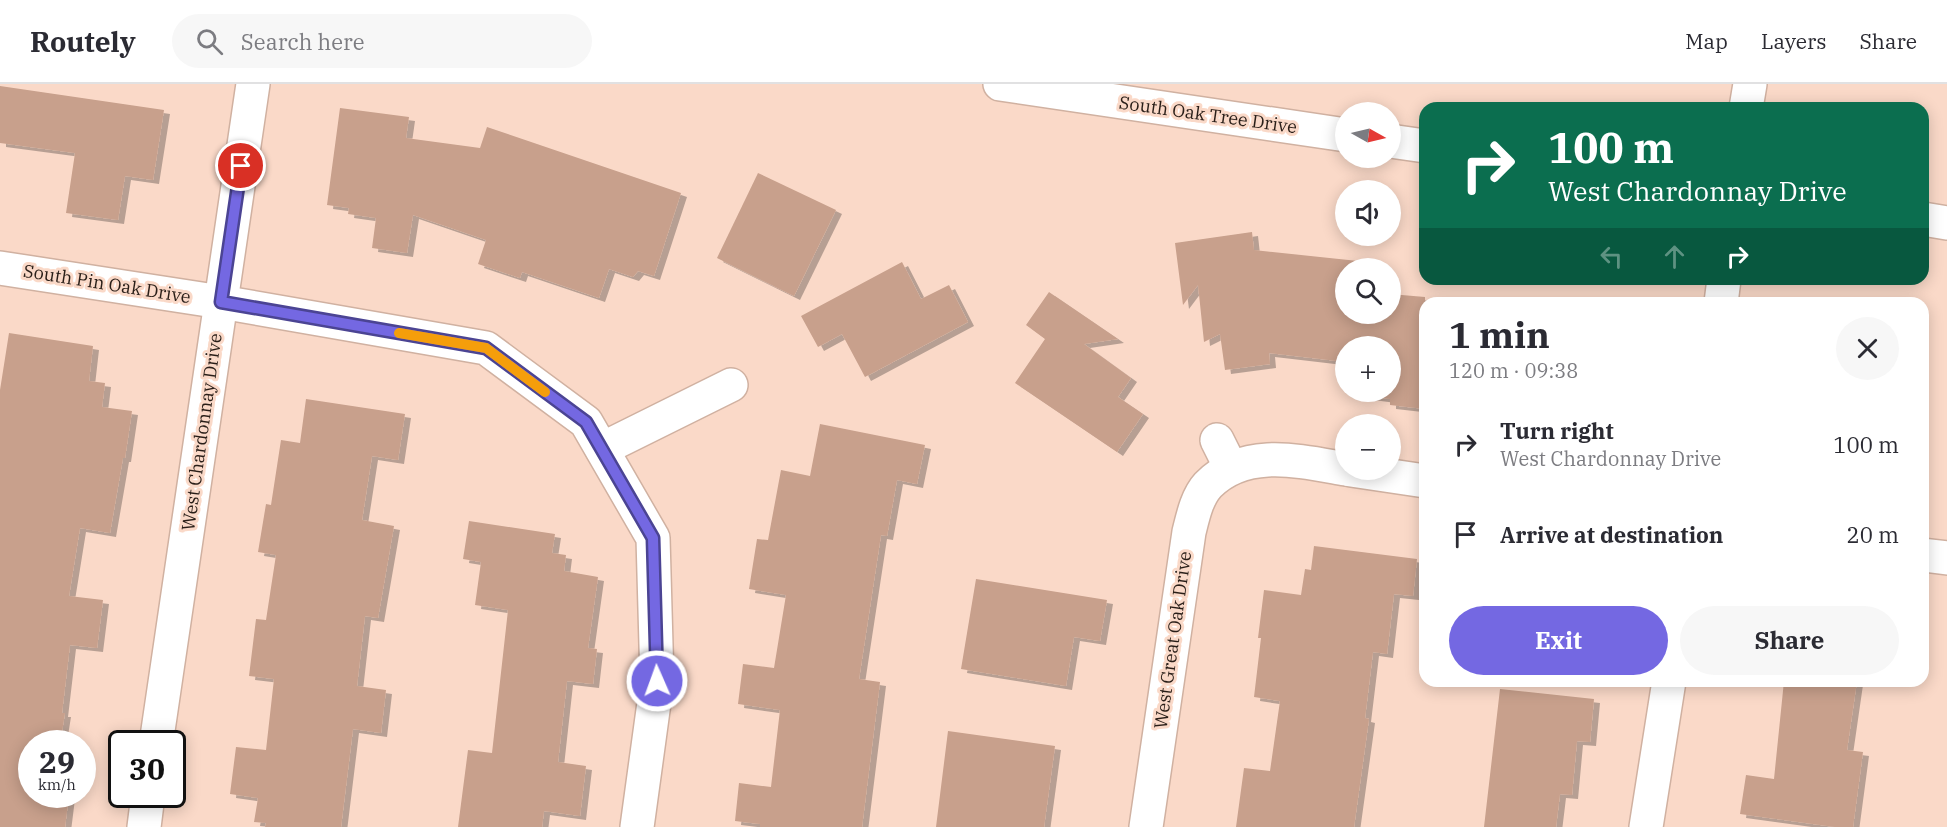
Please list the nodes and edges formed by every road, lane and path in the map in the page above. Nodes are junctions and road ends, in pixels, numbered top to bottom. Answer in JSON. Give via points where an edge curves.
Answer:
{"nodes":[{"id":1,"x":253,"y":84,"type":"edge"},
{"id":2,"x":1000,"y":84,"type":"edge"},
{"id":3,"x":1750,"y":84,"type":"edge"},
{"id":4,"x":1747,"y":102,"type":"edge"},
{"id":5,"x":1335,"y":133,"type":"edge"},
{"id":6,"x":1401,"y":143,"type":"edge"},
{"id":7,"x":1419,"y":145,"type":"edge"},
{"id":8,"x":1929,"y":220,"type":"edge"},
{"id":9,"x":1947,"y":223,"type":"edge"},
{"id":10,"x":0,"y":268,"type":"edge"},
{"id":11,"x":221,"y":302,"type":"junction"},
{"id":12,"x":731,"y":385,"type":"dead end"},
{"id":13,"x":602,"y":449,"type":"junction"},
{"id":14,"x":1335,"y":467,"type":"edge"},
{"id":15,"x":1401,"y":477,"type":"edge"},
{"id":16,"x":1419,"y":480,"type":"edge"},
{"id":17,"x":1929,"y":556,"type":"edge"},
{"id":18,"x":1947,"y":558,"type":"edge"},
{"id":19,"x":1668,"y":687,"type":"edge"},
{"id":20,"x":158,"y":730,"type":"edge"},
{"id":21,"x":146,"y":808,"type":"edge"},
{"id":22,"x":144,"y":827,"type":"edge"},
{"id":23,"x":637,"y":827,"type":"edge"},
{"id":24,"x":1146,"y":827,"type":"edge"},
{"id":25,"x":1646,"y":827,"type":"edge"}],
"edges":[{"from":1,"to":11,"type":"street","name":"West Chardonnay Drive"},
{"from":2,"to":5,"type":"street","name":"South Oak Tree Drive"},
{"from":3,"to":4,"type":"street"},
{"from":6,"to":7,"type":"street"},
{"from":8,"to":9,"type":"street"},
{"from":10,"to":11,"type":"street","name":"South Pin Oak Drive"},
{"from":11,"to":13,"type":"street","name":"South Pin Oak Drive","via":[[486,348],[586,422]]},
{"from":11,"to":20,"type":"street","name":"West Chardonnay Drive"},
{"from":12,"to":13,"type":"street"},
{"from":13,"to":23,"type":"street","name":"South Pin Oak Drive","via":[[653,538],[657,681]]},
{"from":14,"to":24,"type":"street","name":"West Great Oak Drive","via":[[1298,461],[1246,462],[1224,454],[1196,506]]},
{"from":15,"to":16,"type":"street"},
{"from":17,"to":18,"type":"street"},
{"from":19,"to":25,"type":"street"},
{"from":21,"to":22,"type":"street"}]}
